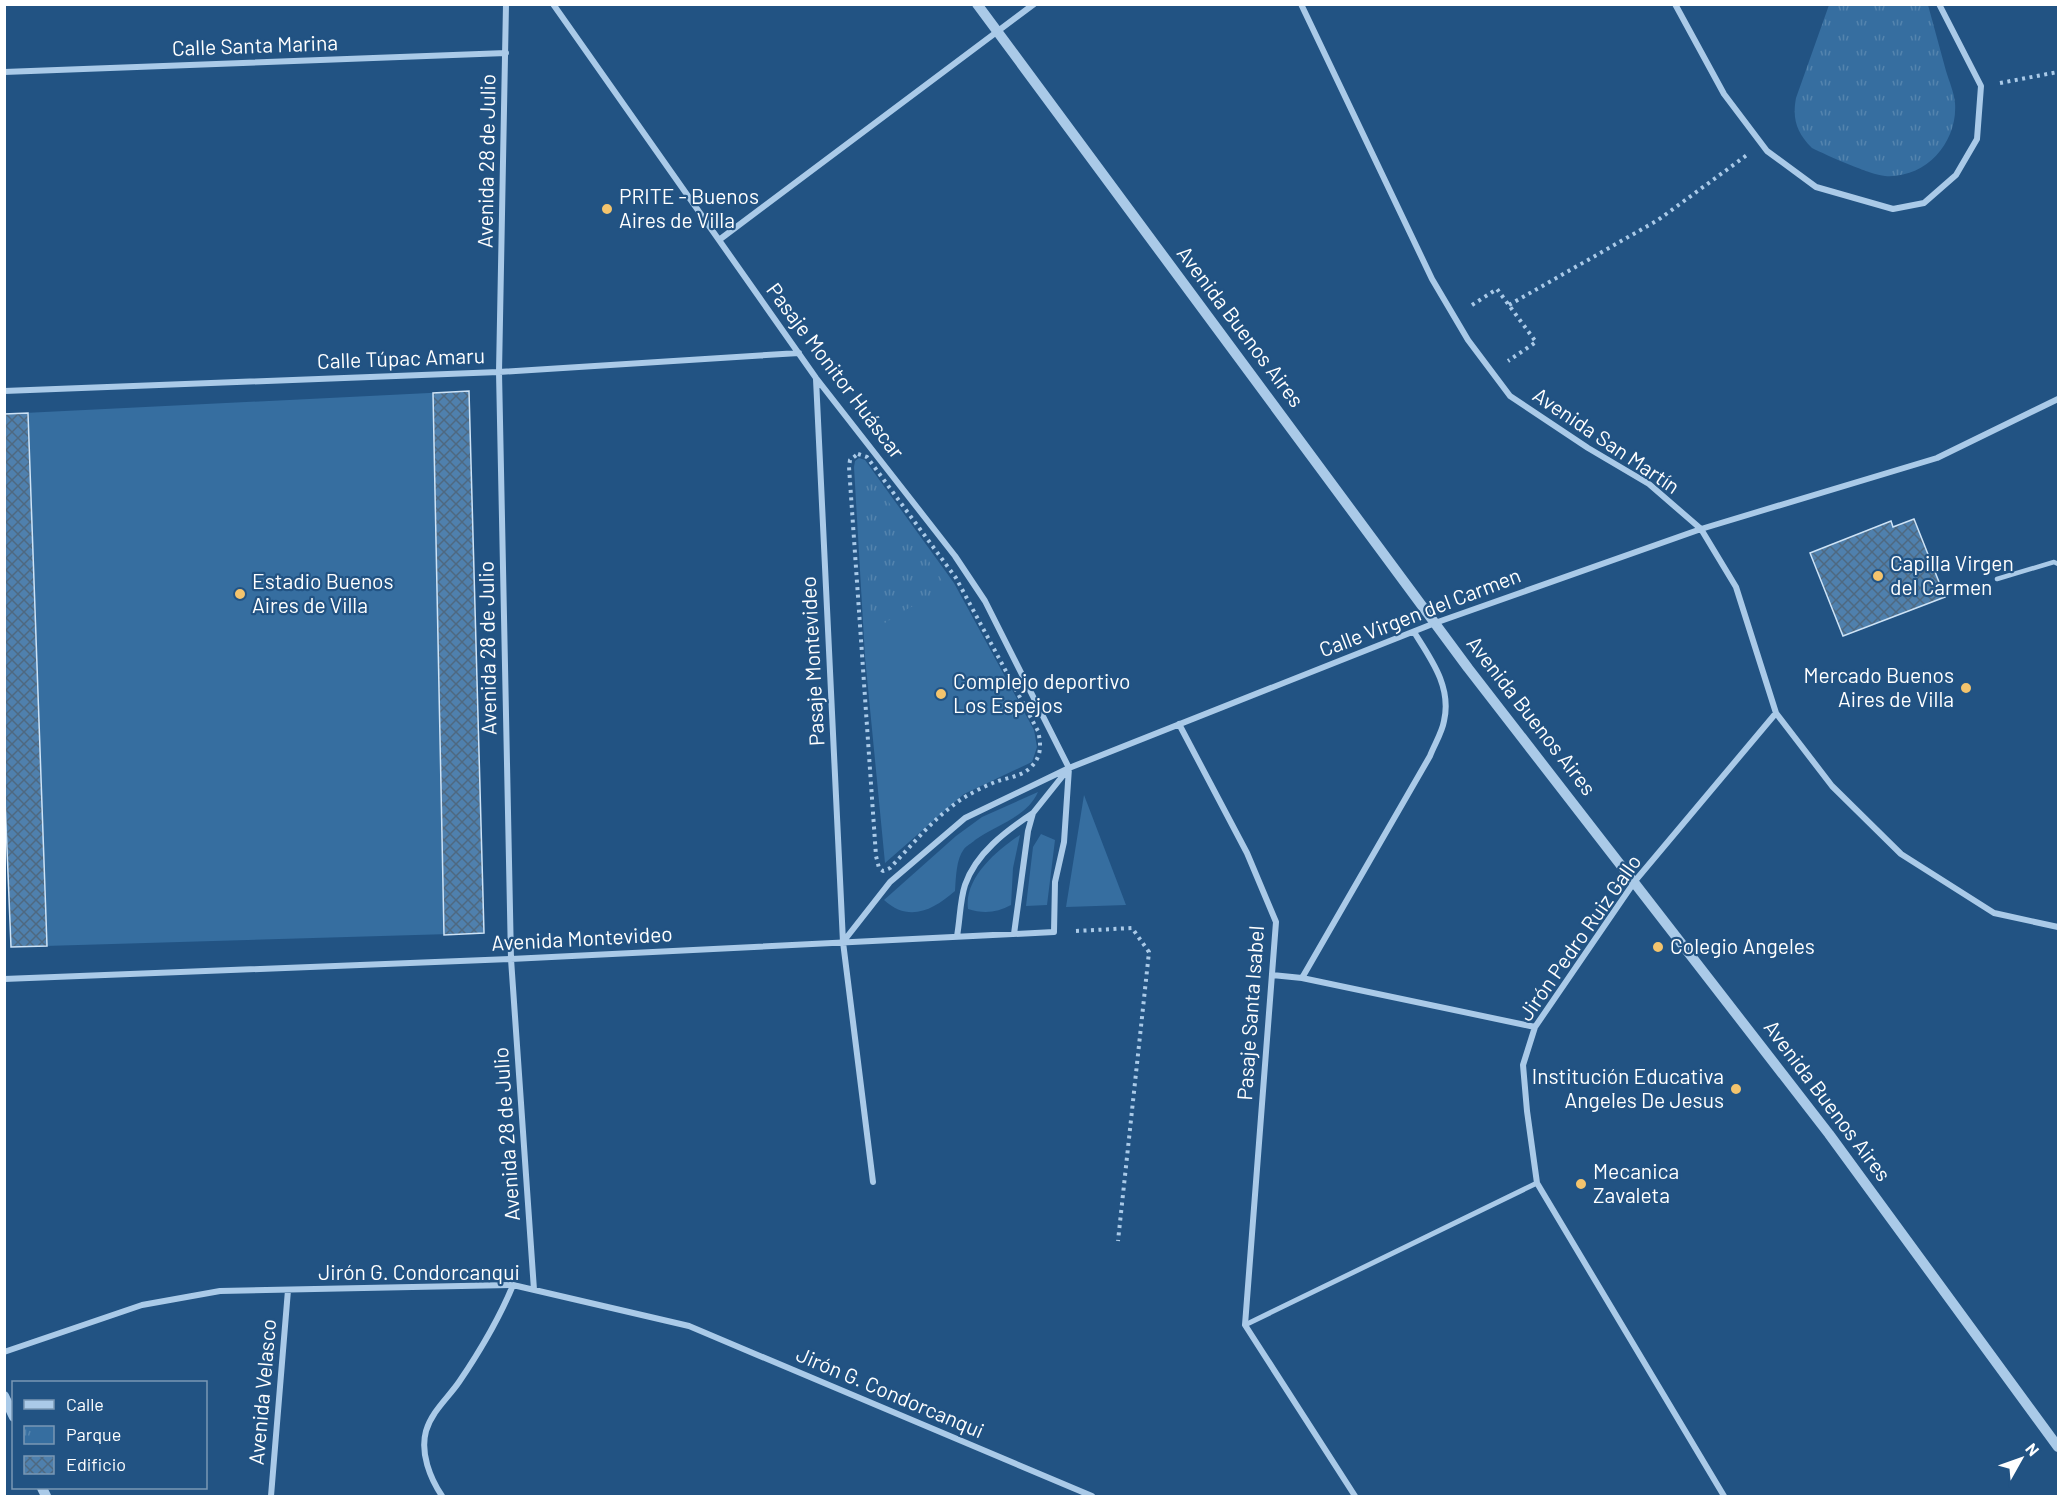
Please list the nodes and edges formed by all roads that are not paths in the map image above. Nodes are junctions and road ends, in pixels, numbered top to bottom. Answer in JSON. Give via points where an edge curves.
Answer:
{"nodes":[{"id":1,"x":506,"y":4,"type":"edge"},
{"id":2,"x":554,"y":4,"type":"edge"},
{"id":3,"x":977,"y":4,"type":"edge"},
{"id":4,"x":1034,"y":4,"type":"edge"},
{"id":5,"x":1301,"y":4,"type":"edge"},
{"id":6,"x":1675,"y":4,"type":"edge"},
{"id":7,"x":1939,"y":4,"type":"edge"},
{"id":8,"x":996,"y":31,"type":"junction"},
{"id":9,"x":506,"y":54,"type":"junction"},
{"id":10,"x":4,"y":72,"type":"edge"},
{"id":11,"x":719,"y":240,"type":"junction"},
{"id":12,"x":799,"y":353,"type":"junction"},
{"id":13,"x":499,"y":372,"type":"junction"},
{"id":14,"x":816,"y":378,"type":"junction"},
{"id":15,"x":4,"y":391,"type":"edge"},
{"id":16,"x":2058,"y":399,"type":"edge"},
{"id":17,"x":1701,"y":530,"type":"junction"},
{"id":18,"x":2058,"y":564,"type":"edge"},
{"id":19,"x":1997,"y":579,"type":"dead end"},
{"id":20,"x":1436,"y":623,"type":"junction"},
{"id":21,"x":1414,"y":632,"type":"junction"},
{"id":22,"x":1776,"y":713,"type":"junction"},
{"id":23,"x":1179,"y":724,"type":"junction"},
{"id":24,"x":1069,"y":768,"type":"junction"},
{"id":25,"x":1033,"y":813,"type":"junction"},
{"id":26,"x":1635,"y":881,"type":"junction"},
{"id":27,"x":2058,"y":927,"type":"edge"},
{"id":28,"x":1014,"y":934,"type":"junction"},
{"id":29,"x":957,"y":936,"type":"junction"},
{"id":30,"x":843,"y":942,"type":"junction"},
{"id":31,"x":511,"y":959,"type":"junction"},
{"id":32,"x":1272,"y":975,"type":"junction"},
{"id":33,"x":1302,"y":978,"type":"junction"},
{"id":34,"x":4,"y":979,"type":"edge"},
{"id":35,"x":1535,"y":1027,"type":"junction"},
{"id":36,"x":873,"y":1182,"type":"dead end"},
{"id":37,"x":1537,"y":1183,"type":"junction"},
{"id":38,"x":513,"y":1285,"type":"junction"},
{"id":39,"x":288,"y":1290,"type":"junction"},
{"id":40,"x":534,"y":1290,"type":"junction"},
{"id":41,"x":1245,"y":1325,"type":"junction"},
{"id":42,"x":4,"y":1352,"type":"edge"},
{"id":43,"x":4,"y":1395,"type":"edge"},
{"id":44,"x":12,"y":1413,"type":"edge"},
{"id":45,"x":2058,"y":1447,"type":"edge"},
{"id":46,"x":271,"y":1497,"type":"edge"},
{"id":47,"x":442,"y":1497,"type":"edge"},
{"id":48,"x":1092,"y":1497,"type":"edge"},
{"id":49,"x":1355,"y":1497,"type":"edge"},
{"id":50,"x":1724,"y":1497,"type":"edge"}],
"edges":[{"from":1,"to":9,"type":"street","name":"Avenida 28 de Julio"},
{"from":2,"to":11,"type":"street","name":"Pasaje Monitor Huáscar"},
{"from":3,"to":8,"type":"street","name":"Avenida Buenos Aires"},
{"from":4,"to":8,"type":"street"},
{"from":5,"to":17,"type":"street","name":"Avenida San Martín","via":[[1432,279],[1467,340],[1510,396],[1649,484]]},
{"from":6,"to":7,"type":"street","via":[[1724,94],[1767,151],[1816,187],[1893,209],[1924,203],[1956,175],[1977,139],[1981,86]]},
{"from":8,"to":11,"type":"street"},
{"from":8,"to":20,"type":"street","name":"Avenida Buenos Aires"},
{"from":9,"to":10,"type":"street","name":"Calle Santa Marina"},
{"from":9,"to":13,"type":"street","name":"Avenida 28 de Julio"},
{"from":11,"to":12,"type":"street","name":"Pasaje Monitor Huáscar"},
{"from":12,"to":13,"type":"street","name":"Calle Túpac Amaru"},
{"from":12,"to":14,"type":"street","name":"Pasaje Monitor Huáscar"},
{"from":13,"to":15,"type":"street","name":"Calle Túpac Amaru"},
{"from":13,"to":31,"type":"street","name":"Avenida 28 de Julio"},
{"from":14,"to":24,"type":"street","name":"Pasaje Monitor Huáscar","via":[[955,556],[985,601]]},
{"from":14,"to":30,"type":"street","name":"Pasaje Montevideo"},
{"from":16,"to":17,"type":"street","name":"Calle Virgen del Carmen","via":[[1938,458]]},
{"from":17,"to":20,"type":"street","name":"Calle Virgen del Carmen"},
{"from":17,"to":22,"type":"street","name":"Avenida San Martín","via":[[1736,587]]},
{"from":18,"to":19,"type":"lane"},
{"from":20,"to":21,"type":"street","name":"Calle Virgen del Carmen"},
{"from":20,"to":26,"type":"street","name":"Avenida Buenos Aires"},
{"from":21,"to":23,"type":"street","name":"Calle Virgen del Carmen"},
{"from":21,"to":33,"type":"street","via":[[1440,674],[1446,698],[1444,722],[1430,756]]},
{"from":22,"to":26,"type":"street","name":"Jirón Pedro Ruiz Gallo"},
{"from":22,"to":27,"type":"street","name":"Avenida San Martín","via":[[1832,786],[1901,854],[1994,913]]},
{"from":23,"to":24,"type":"street","name":"Calle Virgen del Carmen"},
{"from":23,"to":32,"type":"street","name":"Pasaje Santa Isabel","via":[[1247,853],[1276,922]]},
{"from":24,"to":25,"type":"street"},
{"from":24,"to":28,"type":"street","name":"Avenida Montevideo","via":[[1064,842],[1055,882],[1054,932]]},
{"from":24,"to":30,"type":"street","name":"Calle Virgen del Carmen","via":[[964,818],[890,882]]},
{"from":25,"to":28,"type":"street"},
{"from":25,"to":29,"type":"street","via":[[1009,829],[976,863],[965,885]]},
{"from":26,"to":35,"type":"street","name":"Jirón Pedro Ruiz Gallo"},
{"from":26,"to":45,"type":"street","name":"Avenida Buenos Aires","via":[[1829,1134]]},
{"from":28,"to":29,"type":"street","name":"Avenida Montevideo"},
{"from":29,"to":30,"type":"street","name":"Avenida Montevideo"},
{"from":30,"to":31,"type":"street","name":"Avenida Montevideo"},
{"from":30,"to":36,"type":"street","name":"Pasaje Montevideo"},
{"from":31,"to":34,"type":"street","name":"Avenida Montevideo"},
{"from":31,"to":40,"type":"street","name":"Avenida 28 de Julio"},
{"from":32,"to":33,"type":"street"},
{"from":32,"to":41,"type":"street","name":"Pasaje Santa Isabel"},
{"from":33,"to":35,"type":"street"},
{"from":35,"to":37,"type":"street","name":"Jirón Pedro Ruiz Gallo","via":[[1523,1065]]},
{"from":37,"to":41,"type":"street"},
{"from":37,"to":50,"type":"street","name":"Jirón Pedro Ruiz Gallo"},
{"from":38,"to":39,"type":"street","name":"Jirón G. Condorcanqui"},
{"from":38,"to":40,"type":"street","name":"Jirón G. Condorcanqui"},
{"from":38,"to":47,"type":"street","via":[[480,1351],[434,1413],[426,1432],[425,1459]]},
{"from":39,"to":42,"type":"street","name":"Jirón G. Condorcanqui","via":[[220,1291],[142,1305]]},
{"from":39,"to":46,"type":"street","name":"Avenida Velasco"},
{"from":40,"to":48,"type":"street","name":"Jirón G. Condorcanqui","via":[[689,1326]]},
{"from":41,"to":49,"type":"street"},
{"from":43,"to":44,"type":"street"}]}
